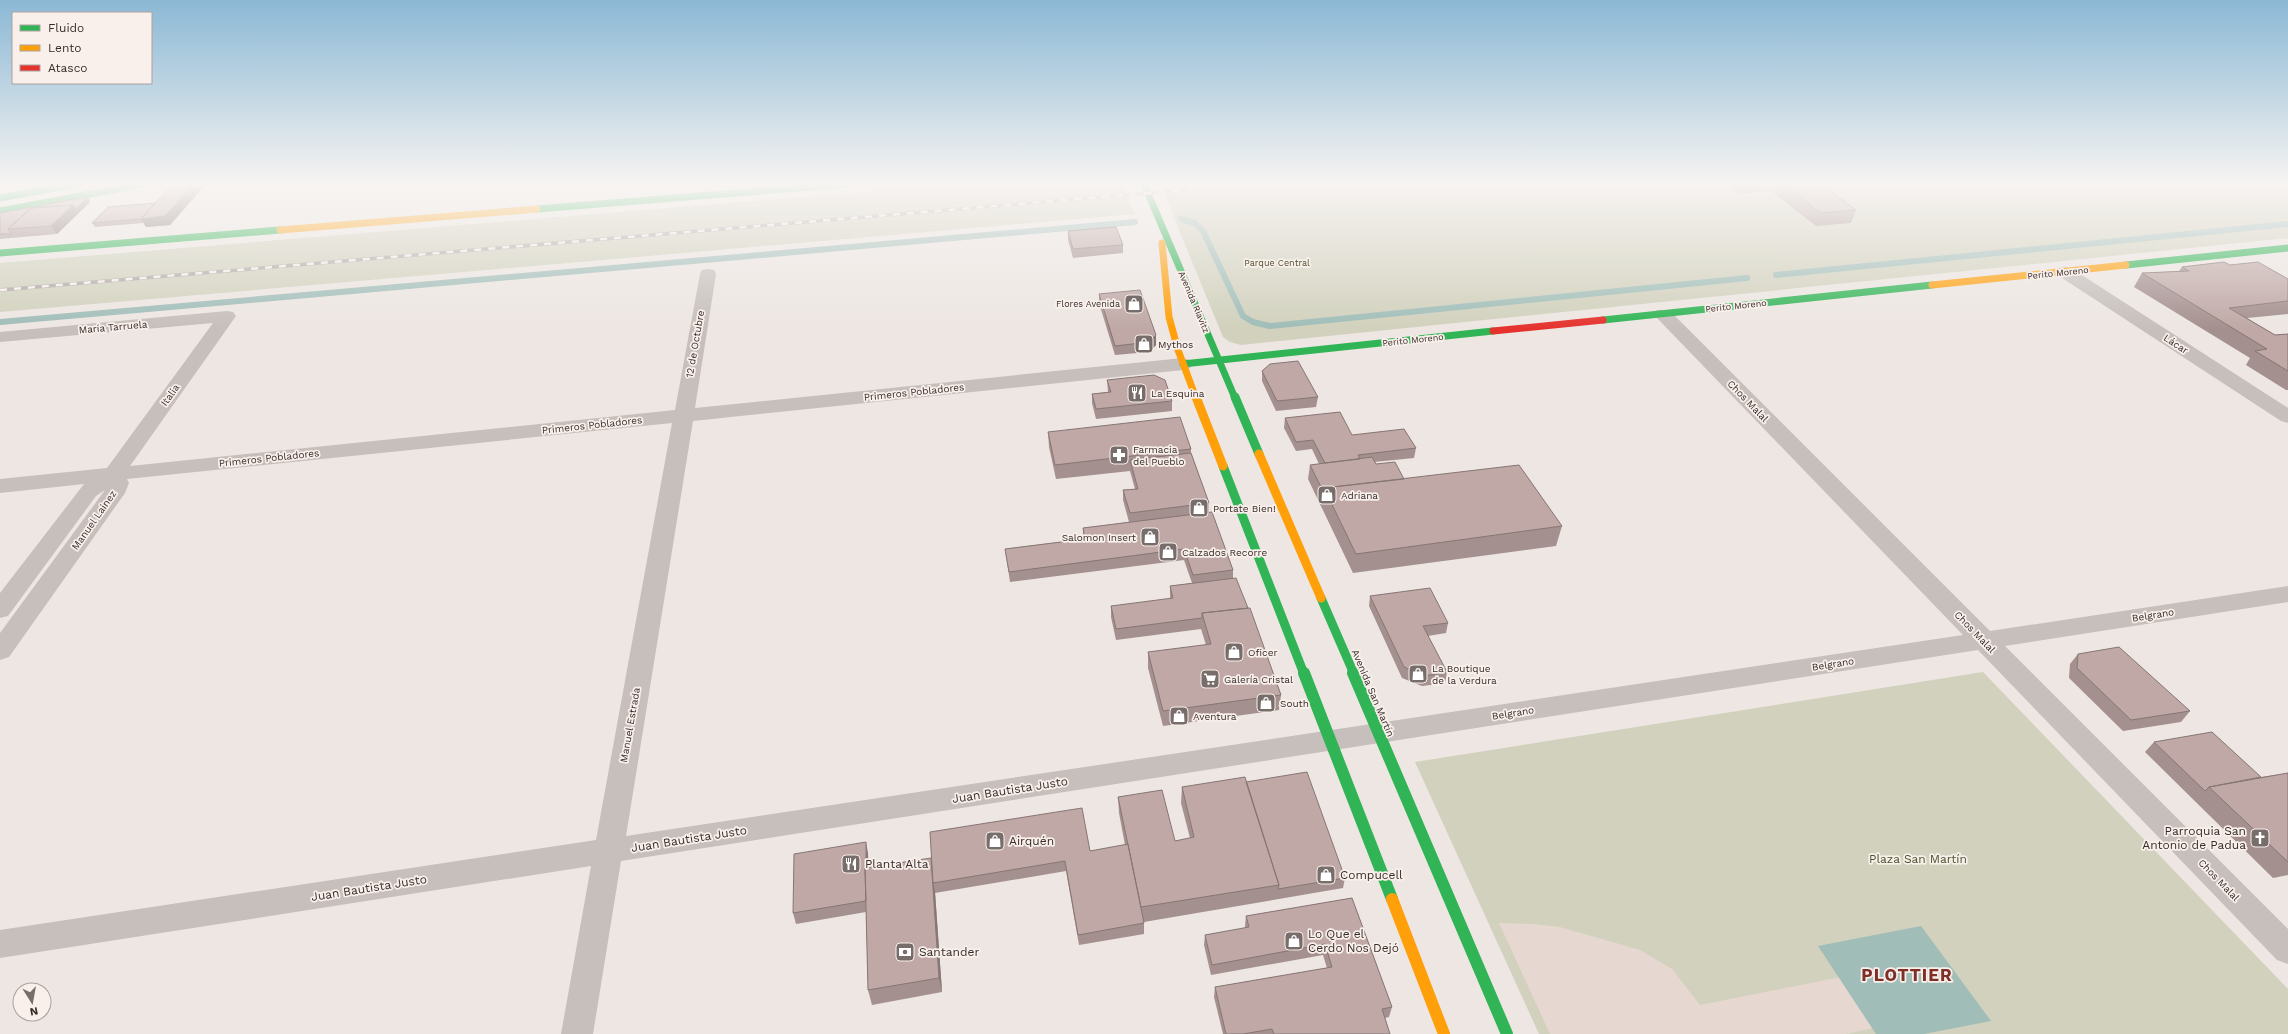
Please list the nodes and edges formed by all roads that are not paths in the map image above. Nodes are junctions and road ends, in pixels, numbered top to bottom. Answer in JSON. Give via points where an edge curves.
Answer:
{"nodes":[{"id":1,"x":255,"y":232,"type":"edge"},
{"id":2,"x":1161,"y":232,"type":"edge"},
{"id":3,"x":1164,"y":232,"type":"edge"},
{"id":4,"x":2288,"y":248,"type":"edge"},
{"id":5,"x":0,"y":253,"type":"edge"},
{"id":6,"x":2065,"y":272,"type":"junction"},
{"id":7,"x":708,"y":274,"type":"dead end"},
{"id":8,"x":1663,"y":314,"type":"junction"},
{"id":9,"x":227,"y":316,"type":"joint"},
{"id":10,"x":0,"y":337,"type":"edge"},
{"id":11,"x":1218,"y":360,"type":"junction"},
{"id":12,"x":1183,"y":364,"type":"junction"},
{"id":13,"x":683,"y":415,"type":"junction"},
{"id":14,"x":2288,"y":417,"type":"edge"},
{"id":15,"x":114,"y":474,"type":"junction"},
{"id":16,"x":0,"y":486,"type":"edge"},
{"id":17,"x":2288,"y":594,"type":"edge"},
{"id":18,"x":0,"y":610,"type":"edge"},
{"id":19,"x":1984,"y":641,"type":"junction"},
{"id":20,"x":0,"y":651,"type":"edge"},
{"id":21,"x":1378,"y":734,"type":"junction"},
{"id":22,"x":1330,"y":742,"type":"junction"},
{"id":23,"x":608,"y":851,"type":"junction"},
{"id":24,"x":0,"y":944,"type":"edge"},
{"id":25,"x":2288,"y":950,"type":"edge"},
{"id":26,"x":577,"y":1034,"type":"edge"},
{"id":27,"x":1444,"y":1034,"type":"edge"},
{"id":28,"x":1508,"y":1034,"type":"edge"}],
"edges":[{"from":1,"to":5,"type":"main road"},
{"from":2,"to":12,"type":"main road","name":"Avenida Riavitz","via":[[1169,317]]},
{"from":3,"to":11,"type":"main road","name":"Avenida Riavitz"},
{"from":4,"to":6,"type":"main road","name":"Perito Moreno"},
{"from":6,"to":8,"type":"main road","name":"Perito Moreno"},
{"from":6,"to":14,"type":"street","name":"Lácar"},
{"from":7,"to":13,"type":"street","name":"12 de Octubre"},
{"from":8,"to":11,"type":"main road","name":"Perito Moreno"},
{"from":8,"to":19,"type":"street","name":"Chos Malal"},
{"from":9,"to":10,"type":"street","name":"María Tarruela"},
{"from":9,"to":15,"type":"street","name":"Italia"},
{"from":11,"to":12,"type":"main road","name":"Perito Moreno"},
{"from":11,"to":21,"type":"main road","name":"Avenida San Martín"},
{"from":12,"to":13,"type":"street","name":"Primeros Pobladores"},
{"from":12,"to":22,"type":"main road"},
{"from":13,"to":15,"type":"street","name":"Primeros Pobladores"},
{"from":13,"to":23,"type":"street","name":"Manuel Estrada"},
{"from":15,"to":16,"type":"street","name":"Primeros Pobladores"},
{"from":15,"to":18,"type":"street","name":"Manuel Lainez","via":[[88,491]]},
{"from":15,"to":20,"type":"street","name":"Manuel Lainez","via":[[118,483],[117,488]]},
{"from":17,"to":19,"type":"street","name":"Belgrano"},
{"from":19,"to":21,"type":"street","name":"Belgrano"},
{"from":19,"to":25,"type":"street","name":"Chos Malal"},
{"from":21,"to":22,"type":"street","name":"Juan Bautista Justo"},
{"from":21,"to":28,"type":"main road","name":"Avenida San Martín"},
{"from":22,"to":23,"type":"street","name":"Juan Bautista Justo"},
{"from":22,"to":27,"type":"main road"},
{"from":23,"to":24,"type":"street","name":"Juan Bautista Justo"},
{"from":23,"to":26,"type":"street","name":"Manuel Estrada"}]}
